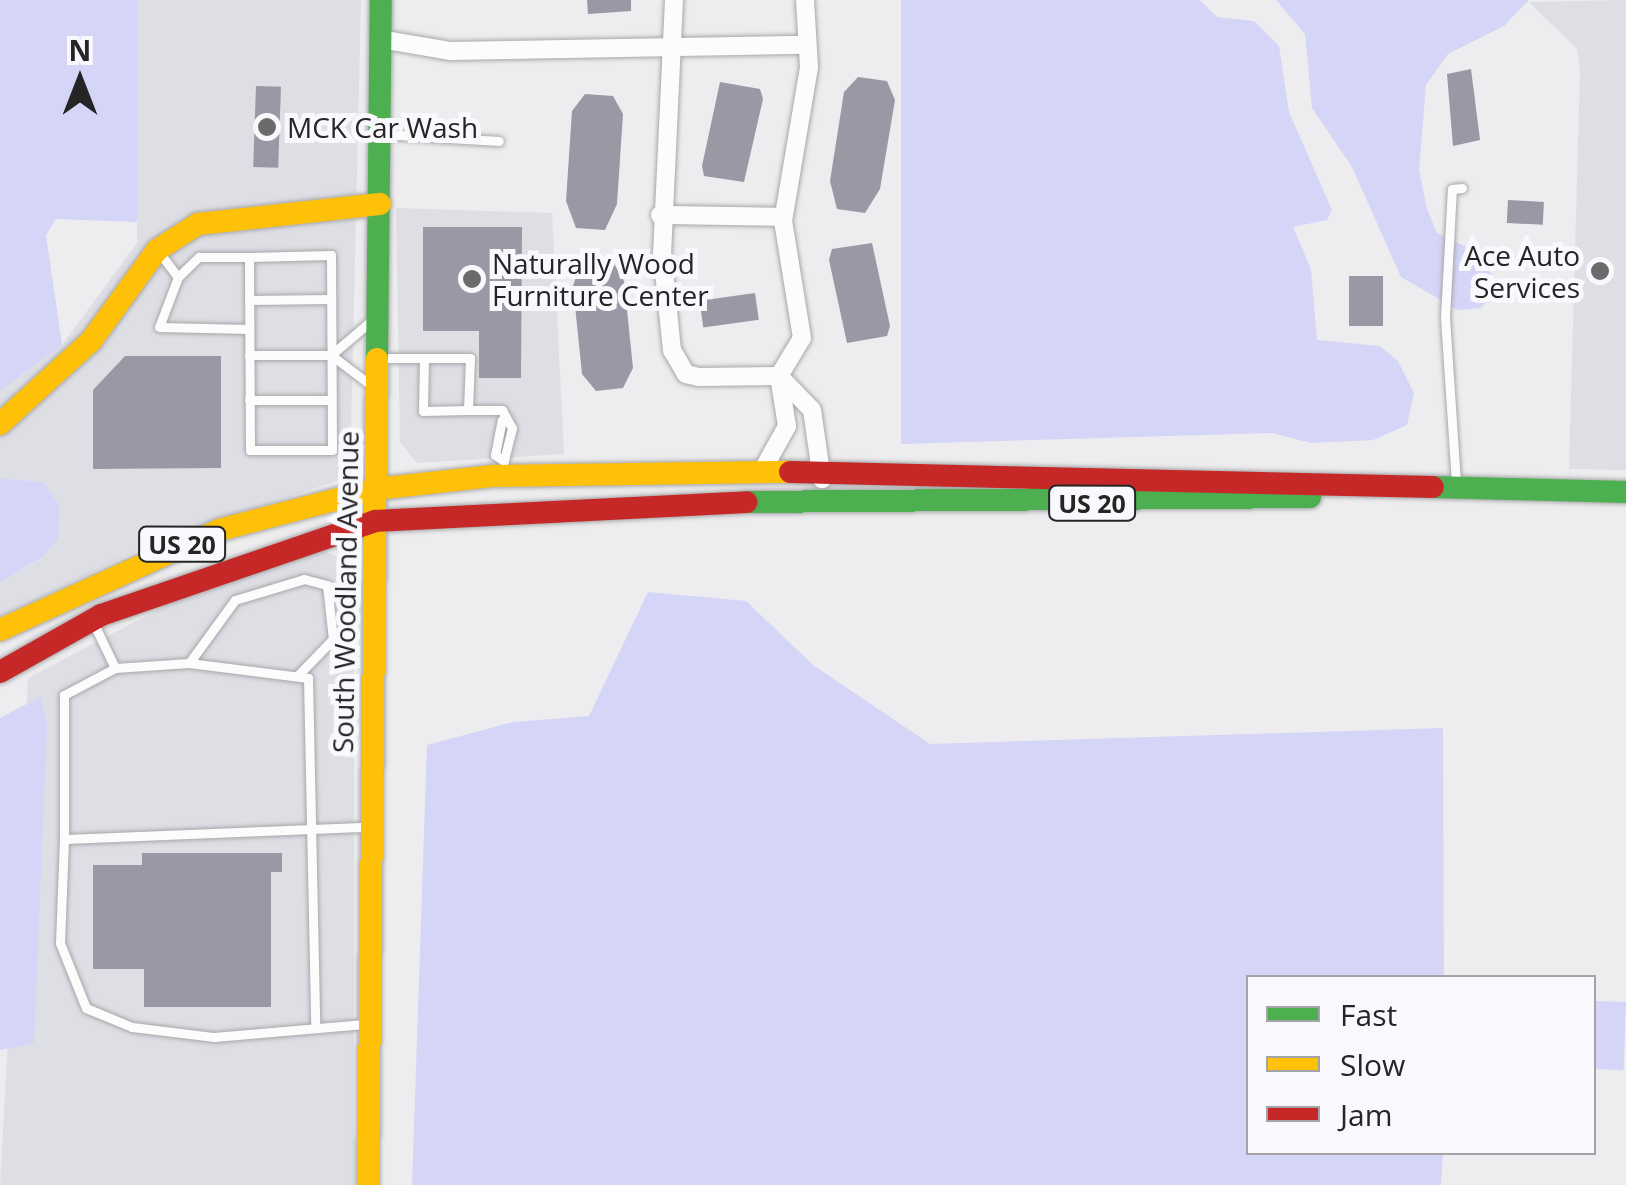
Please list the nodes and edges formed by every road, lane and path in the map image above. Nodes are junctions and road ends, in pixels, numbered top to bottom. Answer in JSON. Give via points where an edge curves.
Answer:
{"nodes":[{"id":1,"x":380,"y":0,"type":"edge"},
{"id":2,"x":674,"y":0,"type":"edge"},
{"id":3,"x":806,"y":0,"type":"edge"},
{"id":4,"x":380,"y":39,"type":"junction"},
{"id":5,"x":676,"y":44,"type":"junction"},
{"id":6,"x":807,"y":45,"type":"junction"},
{"id":7,"x":380,"y":134,"type":"junction"},
{"id":8,"x":499,"y":142,"type":"dead end"},
{"id":9,"x":1462,"y":188,"type":"dead end"},
{"id":10,"x":380,"y":204,"type":"junction"},
{"id":11,"x":660,"y":216,"type":"junction"},
{"id":12,"x":783,"y":217,"type":"junction"},
{"id":13,"x":157,"y":250,"type":"junction"},
{"id":14,"x":249,"y":256,"type":"junction"},
{"id":15,"x":178,"y":277,"type":"junction"},
{"id":16,"x":331,"y":299,"type":"junction"},
{"id":17,"x":249,"y":300,"type":"junction"},
{"id":18,"x":378,"y":311,"type":"junction"},
{"id":19,"x":249,"y":329,"type":"junction"},
{"id":20,"x":331,"y":354,"type":"junction"},
{"id":21,"x":249,"y":355,"type":"junction"},
{"id":22,"x":378,"y":358,"type":"junction"},
{"id":23,"x":424,"y":358,"type":"junction"},
{"id":24,"x":778,"y":376,"type":"junction"},
{"id":25,"x":377,"y":390,"type":"junction"},
{"id":26,"x":250,"y":400,"type":"junction"},
{"id":27,"x":331,"y":400,"type":"junction"},
{"id":28,"x":468,"y":410,"type":"junction"},
{"id":29,"x":502,"y":420,"type":"junction"},
{"id":30,"x":0,"y":424,"type":"edge"},
{"id":31,"x":504,"y":468,"type":"junction"},
{"id":32,"x":822,"y":472,"type":"junction"},
{"id":33,"x":761,"y":474,"type":"junction"},
{"id":34,"x":376,"y":489,"type":"junction"},
{"id":35,"x":1361,"y":490,"type":"junction"},
{"id":36,"x":1457,"y":491,"type":"junction"},
{"id":37,"x":1626,"y":492,"type":"edge"},
{"id":38,"x":822,"y":505,"type":"junction"},
{"id":39,"x":376,"y":521,"type":"junction"},
{"id":40,"x":92,"y":620,"type":"junction"},
{"id":41,"x":0,"y":630,"type":"edge"},
{"id":42,"x":189,"y":662,"type":"junction"},
{"id":43,"x":115,"y":668,"type":"junction"},
{"id":44,"x":0,"y":672,"type":"edge"},
{"id":45,"x":298,"y":676,"type":"junction"},
{"id":46,"x":372,"y":827,"type":"junction"},
{"id":47,"x":316,"y":832,"type":"junction"},
{"id":48,"x":64,"y":839,"type":"junction"},
{"id":49,"x":370,"y":1024,"type":"junction"},
{"id":50,"x":315,"y":1025,"type":"junction"},
{"id":51,"x":368,"y":1185,"type":"edge"}],
"edges":[{"from":1,"to":4,"type":"main road","name":"South Woodland Avenue"},
{"from":2,"to":5,"type":"street"},
{"from":3,"to":6,"type":"street"},
{"from":4,"to":5,"type":"street","via":[[451,52]]},
{"from":4,"to":7,"type":"main road","name":"South Woodland Avenue"},
{"from":5,"to":6,"type":"street"},
{"from":5,"to":11,"type":"street"},
{"from":6,"to":12,"type":"street"},
{"from":7,"to":8,"type":"lane"},
{"from":7,"to":10,"type":"main road","name":"South Woodland Avenue"},
{"from":9,"to":36,"type":"lane","via":[[1452,188],[1444,318]]},
{"from":10,"to":13,"type":"main road","via":[[198,224]]},
{"from":10,"to":18,"type":"main road","name":"South Woodland Avenue"},
{"from":11,"to":12,"type":"street"},
{"from":11,"to":24,"type":"street","via":[[676,365],[698,377]]},
{"from":12,"to":24,"type":"street","via":[[802,338]]},
{"from":13,"to":15,"type":"lane"},
{"from":13,"to":30,"type":"main road","via":[[53,382]]},
{"from":14,"to":15,"type":"lane","via":[[199,258]]},
{"from":14,"to":16,"type":"lane","via":[[331,256]]},
{"from":14,"to":17,"type":"lane"},
{"from":15,"to":19,"type":"lane","via":[[159,327]]},
{"from":16,"to":17,"type":"lane"},
{"from":16,"to":20,"type":"lane"},
{"from":17,"to":19,"type":"lane"},
{"from":18,"to":20,"type":"lane"},
{"from":18,"to":22,"type":"main road","name":"South Woodland Avenue"},
{"from":19,"to":21,"type":"lane"},
{"from":20,"to":21,"type":"lane"},
{"from":20,"to":25,"type":"lane"},
{"from":20,"to":27,"type":"lane"},
{"from":21,"to":26,"type":"lane"},
{"from":22,"to":23,"type":"lane"},
{"from":22,"to":25,"type":"main road","name":"South Woodland Avenue"},
{"from":23,"to":28,"type":"lane","via":[[423,411]]},
{"from":23,"to":28,"type":"lane","via":[[470,358]]},
{"from":24,"to":32,"type":"street","via":[[812,410]]},
{"from":24,"to":33,"type":"street","via":[[787,426]]},
{"from":25,"to":34,"type":"main road","name":"South Woodland Avenue"},
{"from":26,"to":27,"type":"lane"},
{"from":26,"to":27,"type":"lane","via":[[250,450],[332,450]]},
{"from":28,"to":29,"type":"lane","via":[[502,410]]},
{"from":29,"to":31,"type":"lane","via":[[495,455]]},
{"from":29,"to":31,"type":"lane","via":[[512,428]]},
{"from":31,"to":33,"type":"main road","number":"US 20"},
{"from":31,"to":34,"type":"main road","number":"US 20"},
{"from":32,"to":33,"type":"main road","number":"US 20"},
{"from":32,"to":35,"type":"main road","number":"US 20"},
{"from":32,"to":38,"type":"street"},
{"from":34,"to":39,"type":"main road","name":"South Woodland Avenue"},
{"from":34,"to":41,"type":"main road","number":"US 20","via":[[186,542]]},
{"from":35,"to":36,"type":"main road","number":"US 20"},
{"from":35,"to":38,"type":"main road","number":"US 20","via":[[1268,502]]},
{"from":36,"to":37,"type":"main road","number":"US 20"},
{"from":38,"to":39,"type":"main road","number":"US 20","via":[[516,507]]},
{"from":39,"to":40,"type":"main road","number":"US 20","via":[[236,562]]},
{"from":39,"to":46,"type":"main road","name":"South Woodland Avenue"},
{"from":40,"to":43,"type":"lane"},
{"from":40,"to":44,"type":"main road","number":"US 20"},
{"from":42,"to":43,"type":"lane"},
{"from":42,"to":45,"type":"lane"},
{"from":42,"to":45,"type":"lane","via":[[235,600],[304,579],[326,584],[333,639]]},
{"from":43,"to":48,"type":"lane","via":[[64,695]]},
{"from":45,"to":47,"type":"lane","via":[[308,678]]},
{"from":46,"to":47,"type":"lane"},
{"from":46,"to":49,"type":"main road","name":"South Woodland Avenue"},
{"from":47,"to":48,"type":"lane"},
{"from":47,"to":50,"type":"lane","via":[[308,874]]},
{"from":48,"to":50,"type":"lane","via":[[60,943],[86,1008],[132,1026],[214,1037]]},
{"from":49,"to":50,"type":"lane"},
{"from":49,"to":51,"type":"main road","name":"South Woodland Avenue"}]}
